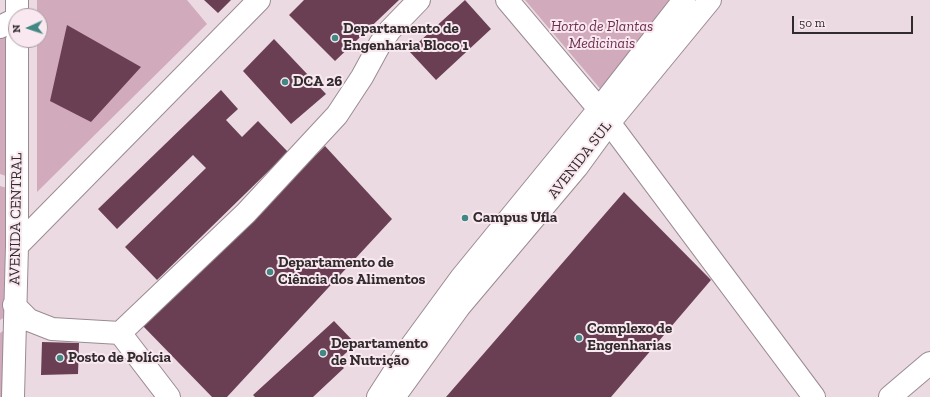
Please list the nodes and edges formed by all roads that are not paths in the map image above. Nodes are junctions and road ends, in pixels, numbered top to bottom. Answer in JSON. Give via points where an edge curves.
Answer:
{"nodes":[{"id":1,"x":259,"y":0,"type":"edge"},
{"id":2,"x":419,"y":0,"type":"edge"},
{"id":3,"x":507,"y":0,"type":"edge"},
{"id":4,"x":684,"y":0,"type":"edge"},
{"id":5,"x":710,"y":0,"type":"edge"},
{"id":6,"x":16,"y":48,"type":"edge"},
{"id":7,"x":604,"y":116,"type":"junction"},
{"id":8,"x":8,"y":182,"type":"edge"},
{"id":9,"x":17,"y":246,"type":"junction"},
{"id":10,"x":10,"y":316,"type":"edge"},
{"id":11,"x":120,"y":333,"type":"junction"},
{"id":12,"x":930,"y":362,"type":"edge"},
{"id":13,"x":13,"y":397,"type":"edge"},
{"id":14,"x":169,"y":397,"type":"edge"},
{"id":15,"x":378,"y":397,"type":"edge"},
{"id":16,"x":394,"y":397,"type":"edge"},
{"id":17,"x":814,"y":397,"type":"edge"},
{"id":18,"x":890,"y":397,"type":"edge"}],
"edges":[{"from":1,"to":9,"type":"street"},
{"from":2,"to":11,"type":"street","via":[[380,44],[337,115],[246,213]]},
{"from":3,"to":7,"type":"street"},
{"from":4,"to":7,"type":"street","name":"AVENIDA SUL"},
{"from":5,"to":7,"type":"street","name":"AVENIDA SUL"},
{"from":6,"to":8,"type":"street","name":"AVENIDA CENTRAL"},
{"from":7,"to":15,"type":"street","name":"AVENIDA SUL","via":[[461,278],[408,349]]},
{"from":7,"to":16,"type":"street","name":"AVENIDA SUL","via":[[577,167],[459,307]]},
{"from":7,"to":17,"type":"street"},
{"from":8,"to":9,"type":"street","name":"AVENIDA CENTRAL"},
{"from":9,"to":10,"type":"street","name":"AVENIDA CENTRAL"},
{"from":10,"to":11,"type":"street","via":[[52,329]]},
{"from":10,"to":13,"type":"street","name":"AVENIDA CENTRAL"},
{"from":11,"to":14,"type":"street"},
{"from":12,"to":18,"type":"street"}]}
